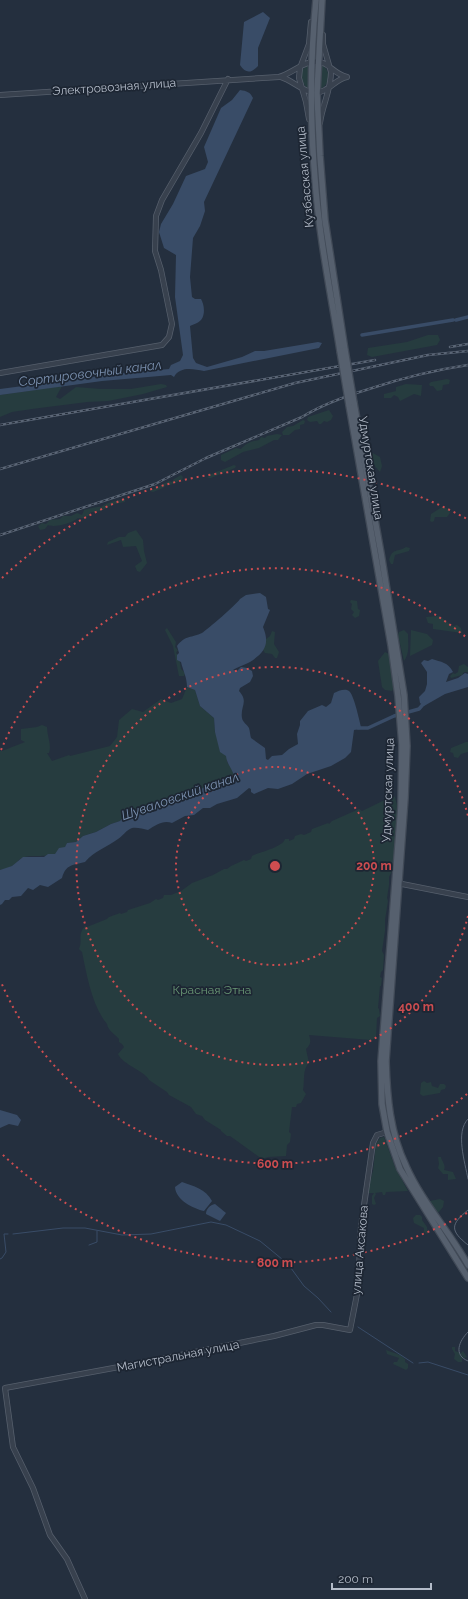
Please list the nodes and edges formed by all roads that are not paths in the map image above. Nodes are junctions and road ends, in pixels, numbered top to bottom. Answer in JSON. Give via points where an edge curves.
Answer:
{"nodes":[{"id":1,"x":314,"y":0,"type":"edge"},
{"id":2,"x":323,"y":0,"type":"edge"},
{"id":3,"x":312,"y":62,"type":"junction"},
{"id":4,"x":318,"y":62,"type":"junction"},
{"id":5,"x":301,"y":66,"type":"junction"},
{"id":6,"x":330,"y":68,"type":"junction"},
{"id":7,"x":279,"y":77,"type":"junction"},
{"id":8,"x":228,"y":79,"type":"junction"},
{"id":9,"x":300,"y":86,"type":"junction"},
{"id":10,"x":329,"y":87,"type":"junction"},
{"id":11,"x":314,"y":93,"type":"junction"},
{"id":12,"x":0,"y":95,"type":"edge"},
{"id":13,"x":313,"y":136,"type":"junction"},
{"id":14,"x":319,"y":137,"type":"junction"},
{"id":15,"x":343,"y":350,"type":"junction"},
{"id":16,"x":0,"y":373,"type":"edge"},
{"id":17,"x":397,"y":883,"type":"junction"},
{"id":18,"x":468,"y":898,"type":"edge"},
{"id":19,"x":393,"y":1131,"type":"junction"},
{"id":20,"x":387,"y":1132,"type":"junction"},
{"id":21,"x":468,"y":1265,"type":"edge"},
{"id":22,"x":468,"y":1278,"type":"edge"},
{"id":23,"x":350,"y":1330,"type":"joint"},
{"id":24,"x":85,"y":1599,"type":"edge"}],
"edges":[{"from":1,"to":3,"type":"main road","name":"Кузбасская улица"},
{"from":1,"to":5,"type":"street","via":[[309,44]]},
{"from":2,"to":4,"type":"main road","name":"Кузбасская улица"},
{"from":2,"to":6,"type":"street","via":[[323,44]]},
{"from":3,"to":4,"type":"street"},
{"from":3,"to":5,"type":"street"},
{"from":3,"to":11,"type":"main road","name":"Кузбасская улица"},
{"from":4,"to":6,"type":"street"},
{"from":4,"to":11,"type":"main road","name":"Кузбасская улица"},
{"from":5,"to":7,"type":"street"},
{"from":5,"to":9,"type":"street"},
{"from":6,"to":10,"type":"street"},
{"from":6,"to":10,"type":"street","via":[[347,77]]},
{"from":7,"to":8,"type":"street","name":"Электровозная улица"},
{"from":7,"to":9,"type":"street"},
{"from":8,"to":12,"type":"street","name":"Электровозная улица"},
{"from":8,"to":16,"type":"street","via":[[201,133],[162,200],[156,216],[155,251],[172,324],[169,337],[162,345]]},
{"from":9,"to":11,"type":"street"},
{"from":9,"to":13,"type":"street"},
{"from":10,"to":11,"type":"street"},
{"from":10,"to":14,"type":"street","via":[[323,105]]},
{"from":11,"to":13,"type":"main road","name":"Кузбасская улица"},
{"from":11,"to":14,"type":"main road","name":"Кузбасская улица"},
{"from":13,"to":15,"type":"main road","name":"Кузбасская улица","via":[[319,222]]},
{"from":14,"to":15,"type":"main road","name":"Кузбасская улица","via":[[325,220]]},
{"from":15,"to":17,"type":"main road","name":"Удмуртская улица","bridge":true,"via":[[381,553],[402,706],[407,768]]},
{"from":17,"to":18,"type":"street"},
{"from":17,"to":19,"type":"main road","name":"Удмуртская улица","via":[[386,1061],[388,1102]]},
{"from":17,"to":20,"type":"main road","name":"Удмуртская улица","via":[[381,1061],[382,1104]]},
{"from":19,"to":20,"type":"main road"},
{"from":19,"to":21,"type":"main road","name":"Удмуртская улица","via":[[412,1179]]},
{"from":20,"to":22,"type":"main road","name":"Удмуртская улица","via":[[406,1180]]},
{"from":20,"to":23,"type":"street","name":"улица Аксакова","via":[[375,1138],[369,1170],[361,1226],[358,1289]]},
{"from":23,"to":24,"type":"street","name":"Магистральная улица","via":[[316,1325],[146,1362],[5,1388],[13,1447],[33,1488],[50,1534],[67,1559]]}]}
